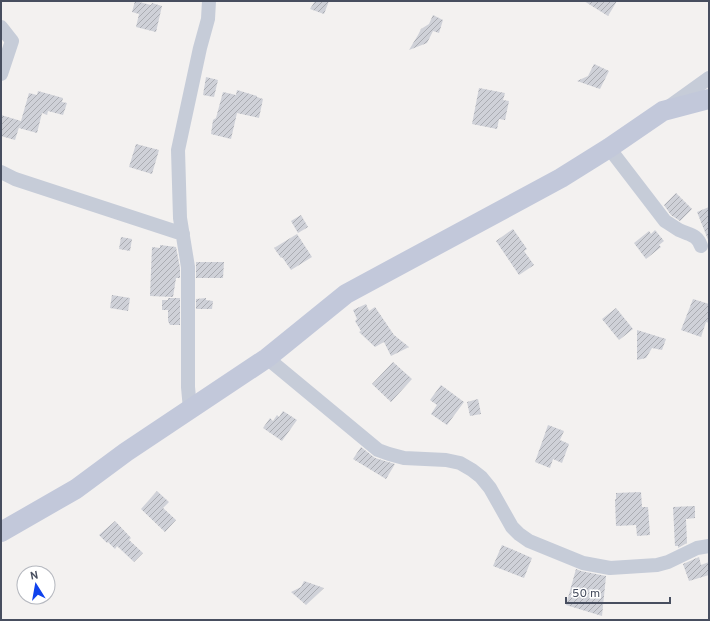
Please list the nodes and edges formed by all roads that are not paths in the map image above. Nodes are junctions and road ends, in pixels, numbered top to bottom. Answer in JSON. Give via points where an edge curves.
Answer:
{"nodes":[{"id":1,"x":209,"y":1,"type":"edge"},
{"id":2,"x":1,"y":28,"type":"edge"},
{"id":3,"x":1,"y":74,"type":"edge"},
{"id":4,"x":709,"y":78,"type":"edge"},
{"id":5,"x":709,"y":99,"type":"edge"},
{"id":6,"x":663,"y":111,"type":"junction"},
{"id":7,"x":609,"y":148,"type":"junction"},
{"id":8,"x":1,"y":172,"type":"edge"},
{"id":9,"x":183,"y":234,"type":"junction"},
{"id":10,"x":701,"y":246,"type":"dead end"},
{"id":11,"x":267,"y":358,"type":"junction"},
{"id":12,"x":190,"y":409,"type":"junction"},
{"id":13,"x":1,"y":532,"type":"edge"},
{"id":14,"x":709,"y":546,"type":"edge"}],
"edges":[{"from":1,"to":9,"type":"street","via":[[208,19],[178,150],[180,218]]},
{"from":2,"to":3,"type":"street","via":[[12,41]]},
{"from":4,"to":6,"type":"street"},
{"from":5,"to":6,"type":"main road"},
{"from":6,"to":7,"type":"main road"},
{"from":7,"to":10,"type":"street","via":[[665,221],[695,236]]},
{"from":7,"to":11,"type":"main road","via":[[561,178],[346,294]]},
{"from":8,"to":9,"type":"street","via":[[15,179]]},
{"from":9,"to":12,"type":"street","via":[[188,267]]},
{"from":11,"to":12,"type":"main road"},
{"from":11,"to":14,"type":"street","via":[[378,450],[404,458],[446,460],[460,463],[472,470],[490,488],[512,527],[529,541],[583,563],[610,568],[657,565],[697,548]]},
{"from":12,"to":13,"type":"main road","via":[[76,489]]}]}
